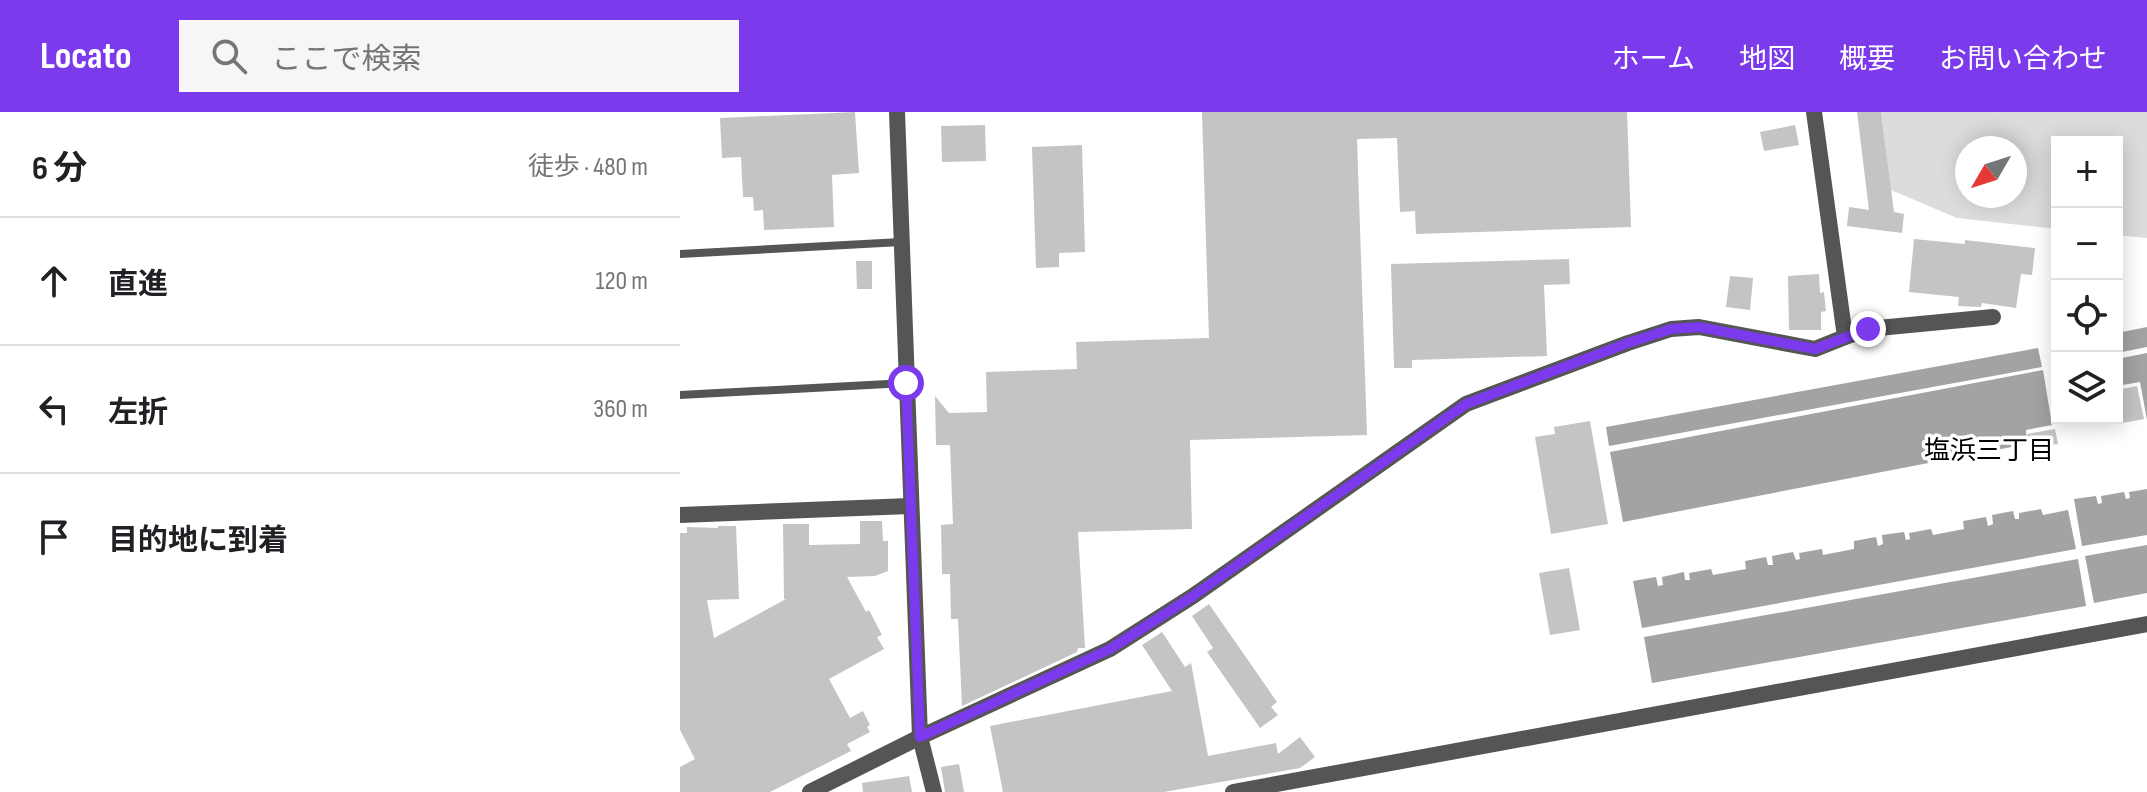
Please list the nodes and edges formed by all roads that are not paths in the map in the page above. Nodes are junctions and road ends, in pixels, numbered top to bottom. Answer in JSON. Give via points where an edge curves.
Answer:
{"nodes":[{"id":1,"x":897,"y":112,"type":"edge"},
{"id":2,"x":1814,"y":112,"type":"edge"},
{"id":3,"x":901,"y":242,"type":"junction"},
{"id":4,"x":680,"y":254,"type":"edge"},
{"id":5,"x":1993,"y":317,"type":"dead end"},
{"id":6,"x":1845,"y":337,"type":"junction"},
{"id":7,"x":906,"y":383,"type":"junction"},
{"id":8,"x":680,"y":395,"type":"edge"},
{"id":9,"x":910,"y":506,"type":"junction"},
{"id":10,"x":680,"y":515,"type":"edge"},
{"id":11,"x":2147,"y":624,"type":"edge"},
{"id":12,"x":920,"y":737,"type":"junction"},
{"id":13,"x":810,"y":792,"type":"edge"},
{"id":14,"x":934,"y":792,"type":"edge"},
{"id":15,"x":1233,"y":792,"type":"edge"}],
"edges":[{"from":1,"to":3,"type":"street"},
{"from":2,"to":6,"type":"street"},
{"from":3,"to":4,"type":"lane"},
{"from":3,"to":7,"type":"street"},
{"from":5,"to":6,"type":"street","via":[[1868,329]]},
{"from":6,"to":12,"type":"street","via":[[1815,349],[1699,327],[1671,329],[1466,404],[1110,649]]},
{"from":7,"to":8,"type":"lane"},
{"from":7,"to":9,"type":"street"},
{"from":9,"to":10,"type":"street"},
{"from":9,"to":12,"type":"street"},
{"from":11,"to":15,"type":"street"},
{"from":12,"to":13,"type":"street"},
{"from":12,"to":14,"type":"street"}]}
